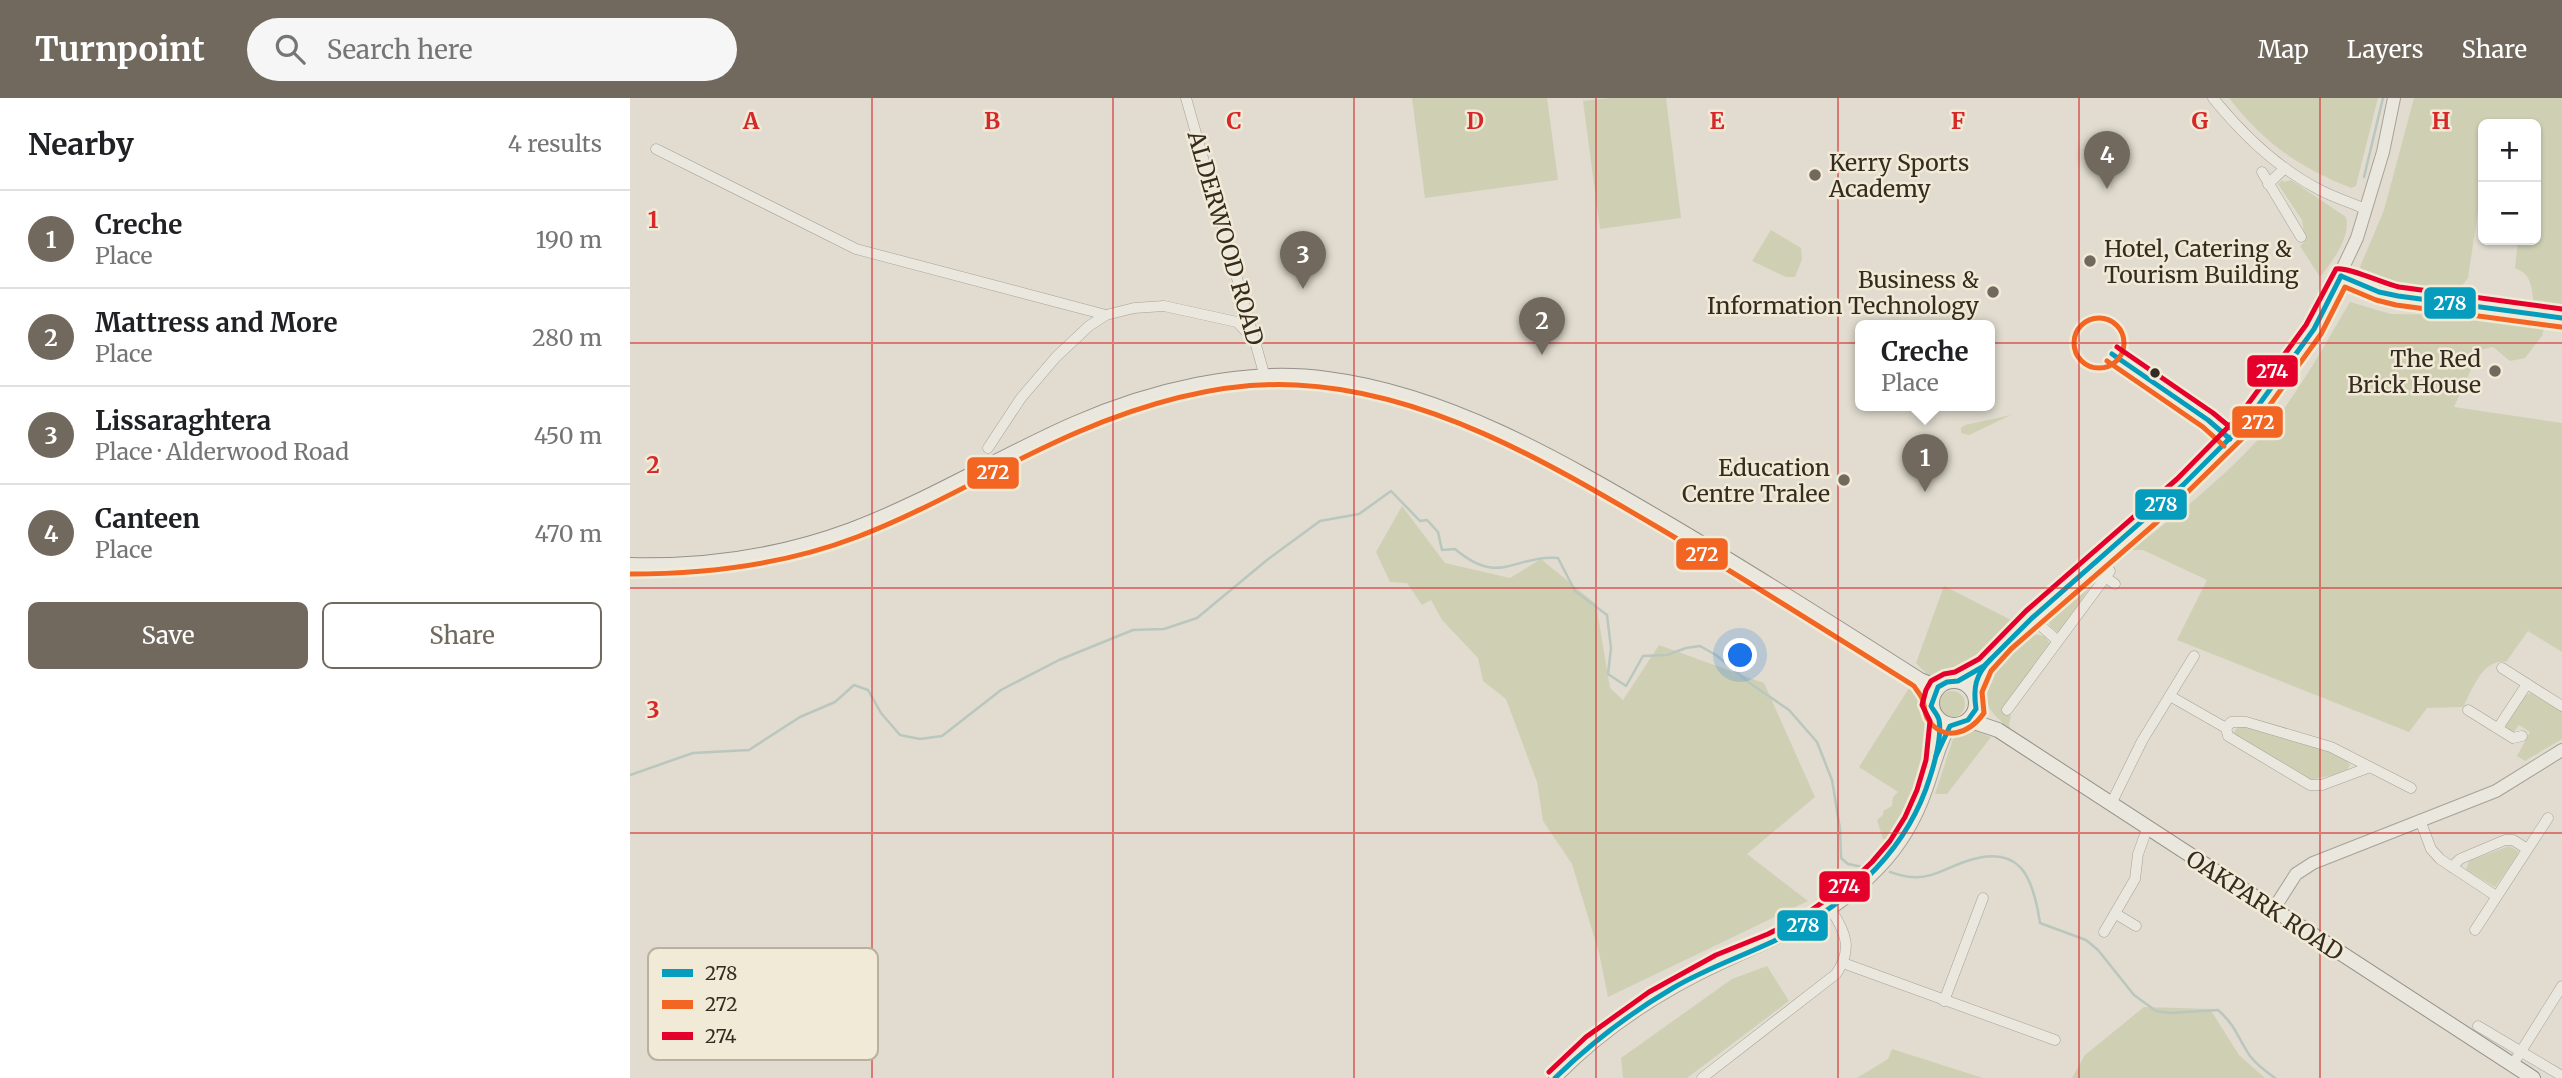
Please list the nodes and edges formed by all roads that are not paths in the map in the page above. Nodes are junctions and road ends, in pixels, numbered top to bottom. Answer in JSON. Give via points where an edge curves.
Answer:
{"nodes":[{"id":1,"x":1186,"y":98,"type":"edge"},
{"id":2,"x":2213,"y":98,"type":"edge"},
{"id":3,"x":2394,"y":98,"type":"edge"},
{"id":4,"x":656,"y":149,"type":"dead end"},
{"id":5,"x":2285,"y":168,"type":"junction"},
{"id":6,"x":2262,"y":172,"type":"dead end"},
{"id":7,"x":2268,"y":184,"type":"junction"},
{"id":8,"x":2365,"y":209,"type":"junction"},
{"id":9,"x":2301,"y":237,"type":"dead end"},
{"id":10,"x":2341,"y":276,"type":"junction"},
{"id":11,"x":1106,"y":315,"type":"junction"},
{"id":12,"x":2562,"y":318,"type":"edge"},
{"id":13,"x":1257,"y":344,"type":"junction"},
{"id":14,"x":1265,"y":377,"type":"junction"},
{"id":15,"x":988,"y":448,"type":"dead end"},
{"id":16,"x":630,"y":565,"type":"edge"},
{"id":17,"x":2115,"y":584,"type":"dead end"},
{"id":18,"x":2032,"y":618,"type":"junction"},
{"id":19,"x":2058,"y":641,"type":"junction"},
{"id":20,"x":2194,"y":656,"type":"dead end"},
{"id":21,"x":1984,"y":666,"type":"junction"},
{"id":22,"x":2502,"y":668,"type":"dead end"},
{"id":23,"x":1958,"y":681,"type":"junction"},
{"id":24,"x":2527,"y":684,"type":"junction"},
{"id":25,"x":1973,"y":691,"type":"junction"},
{"id":26,"x":1935,"y":693,"type":"junction"},
{"id":27,"x":2170,"y":696,"type":"junction"},
{"id":28,"x":2562,"y":706,"type":"edge"},
{"id":29,"x":2468,"y":709,"type":"dead end"},
{"id":30,"x":2007,"y":710,"type":"dead end"},
{"id":31,"x":1972,"y":715,"type":"junction"},
{"id":32,"x":1945,"y":723,"type":"junction"},
{"id":33,"x":2226,"y":728,"type":"junction"},
{"id":34,"x":2498,"y":729,"type":"junction"},
{"id":35,"x":2522,"y":736,"type":"dead end"},
{"id":36,"x":2560,"y":755,"type":"edge"},
{"id":37,"x":2370,"y":767,"type":"junction"},
{"id":38,"x":2411,"y":788,"type":"dead end"},
{"id":39,"x":2110,"y":804,"type":"junction"},
{"id":40,"x":2548,"y":818,"type":"dead end"},
{"id":41,"x":2420,"y":820,"type":"junction"},
{"id":42,"x":2147,"y":829,"type":"junction"},
{"id":43,"x":2527,"y":849,"type":"junction"},
{"id":44,"x":2452,"y":867,"type":"junction"},
{"id":45,"x":2496,"y":896,"type":"junction"},
{"id":46,"x":1983,"y":898,"type":"dead end"},
{"id":47,"x":1831,"y":910,"type":"junction"},
{"id":48,"x":2273,"y":910,"type":"junction"},
{"id":49,"x":2116,"y":914,"type":"junction"},
{"id":50,"x":2136,"y":926,"type":"dead end"},
{"id":51,"x":2475,"y":930,"type":"dead end"},
{"id":52,"x":2104,"y":932,"type":"dead end"},
{"id":53,"x":1843,"y":963,"type":"junction"},
{"id":54,"x":2562,"y":986,"type":"edge"},
{"id":55,"x":1944,"y":1001,"type":"junction"},
{"id":56,"x":2478,"y":1026,"type":"dead end"},
{"id":57,"x":2055,"y":1040,"type":"dead end"},
{"id":58,"x":2517,"y":1058,"type":"junction"},
{"id":59,"x":2562,"y":1076,"type":"edge"},
{"id":60,"x":1555,"y":1078,"type":"edge"},
{"id":61,"x":1702,"y":1078,"type":"edge"},
{"id":62,"x":2533,"y":1078,"type":"edge"}],
"edges":[{"from":1,"to":13,"type":"street","name":"ALDERWOOD ROAD"},
{"from":2,"to":5,"type":"street","via":[[2238,129]]},
{"from":3,"to":8,"type":"street"},
{"from":4,"to":11,"type":"street","via":[[856,249]]},
{"from":5,"to":7,"type":"street"},
{"from":5,"to":8,"type":"street","via":[[2326,194]]},
{"from":6,"to":7,"type":"street"},
{"from":7,"to":9,"type":"street"},
{"from":8,"to":10,"type":"street"},
{"from":10,"to":12,"type":"street","via":[[2398,296]]},
{"from":10,"to":18,"type":"street","via":[[2297,356],[2247,421],[2167,500]]},
{"from":11,"to":13,"type":"street","via":[[1134,308],[1186,310],[1237,322]]},
{"from":11,"to":15,"type":"street","via":[[1056,357]]},
{"from":13,"to":14,"type":"street","name":"ALDERWOOD ROAD"},
{"from":14,"to":16,"type":"main road","via":[[1200,384],[1133,400],[851,530],[799,546],[708,563]]},
{"from":14,"to":26,"type":"main road","via":[[1327,379],[1376,388],[1466,418],[1595,480],[1774,587]]},
{"from":17,"to":19,"type":"street","via":[[2108,574]]},
{"from":18,"to":19,"type":"street"},
{"from":18,"to":21,"type":"street"},
{"from":19,"to":30,"type":"street"},
{"from":20,"to":27,"type":"street"},
{"from":21,"to":23,"type":"street"},
{"from":21,"to":25,"type":"street"},
{"from":22,"to":24,"type":"street"},
{"from":23,"to":25,"type":"main road"},
{"from":23,"to":26,"type":"main road","via":[[1947,682]]},
{"from":24,"to":28,"type":"street"},
{"from":24,"to":34,"type":"street"},
{"from":25,"to":31,"type":"main road"},
{"from":26,"to":32,"type":"main road","via":[[1934,713]]},
{"from":27,"to":33,"type":"street"},
{"from":27,"to":39,"type":"street"},
{"from":29,"to":34,"type":"street"},
{"from":31,"to":32,"type":"main road"},
{"from":31,"to":39,"type":"main road","name":"OAKPARK ROAD"},
{"from":32,"to":47,"type":"street","via":[[1923,799],[1900,841],[1881,866]]},
{"from":33,"to":37,"type":"street","via":[[2231,722],[2246,722],[2331,747]]},
{"from":33,"to":37,"type":"street","via":[[2228,736],[2310,785]]},
{"from":34,"to":35,"type":"street","via":[[2513,738]]},
{"from":36,"to":41,"type":"street","via":[[2496,791]]},
{"from":37,"to":38,"type":"street"},
{"from":39,"to":42,"type":"main road","name":"OAKPARK ROAD"},
{"from":40,"to":43,"type":"street"},
{"from":41,"to":44,"type":"street","via":[[2431,849]]},
{"from":41,"to":48,"type":"street","via":[[2301,870]]},
{"from":42,"to":48,"type":"main road","name":"OAKPARK ROAD"},
{"from":42,"to":49,"type":"street","via":[[2135,879]]},
{"from":43,"to":44,"type":"street","via":[[2505,840]]},
{"from":43,"to":45,"type":"street"},
{"from":44,"to":45,"type":"street"},
{"from":45,"to":51,"type":"street"},
{"from":46,"to":55,"type":"street"},
{"from":47,"to":53,"type":"street","via":[[1847,940]]},
{"from":47,"to":60,"type":"street","via":[[1720,963],[1639,1009]]},
{"from":48,"to":58,"type":"main road","name":"OAKPARK ROAD"},
{"from":49,"to":50,"type":"street"},
{"from":49,"to":52,"type":"street"},
{"from":53,"to":55,"type":"street"},
{"from":53,"to":61,"type":"street","via":[[1836,974]]},
{"from":54,"to":58,"type":"street"},
{"from":55,"to":57,"type":"street"},
{"from":56,"to":58,"type":"street"},
{"from":58,"to":59,"type":"street"},
{"from":58,"to":62,"type":"main road","name":"OAKPARK ROAD"}]}
